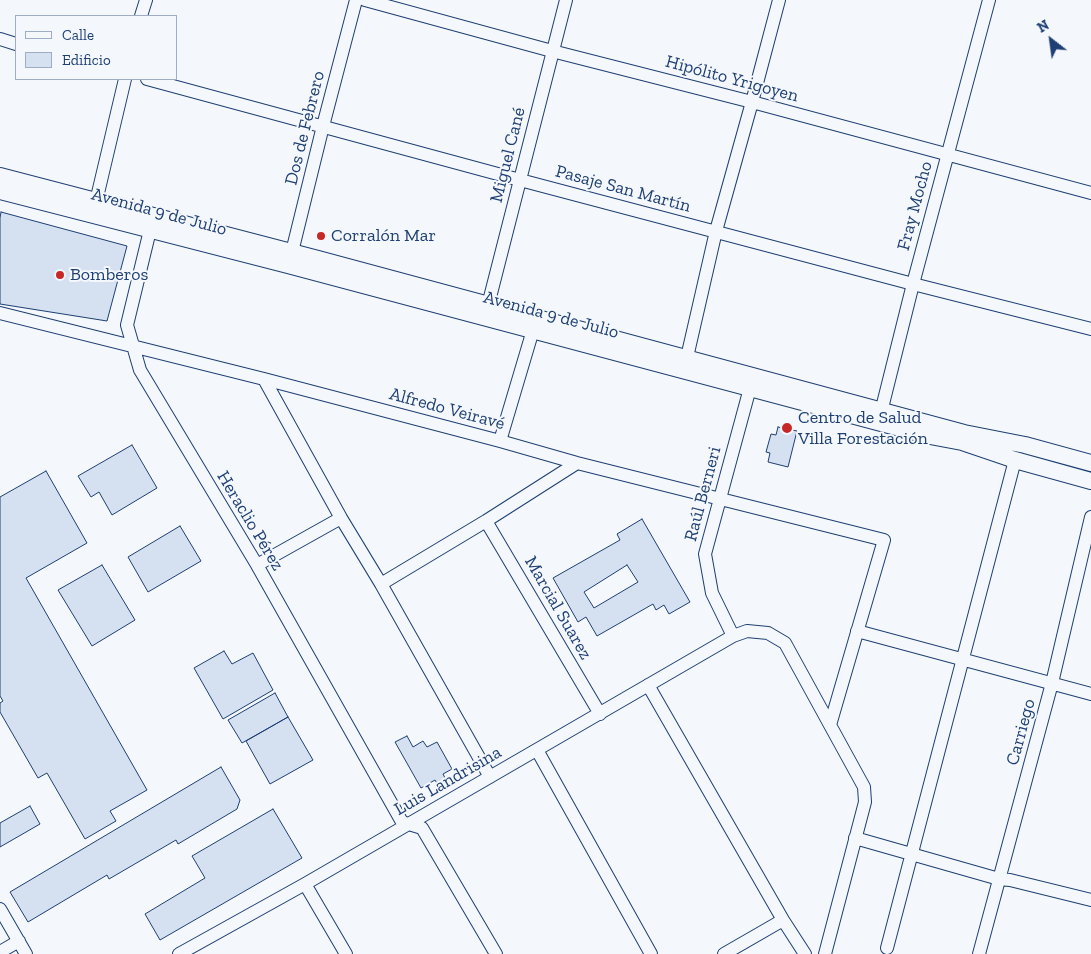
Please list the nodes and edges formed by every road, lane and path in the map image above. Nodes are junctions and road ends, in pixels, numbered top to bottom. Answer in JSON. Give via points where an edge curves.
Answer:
{"nodes":[{"id":1,"x":146,"y":0,"type":"edge"},
{"id":2,"x":356,"y":0,"type":"edge"},
{"id":3,"x":365,"y":0,"type":"edge"},
{"id":4,"x":566,"y":0,"type":"edge"},
{"id":5,"x":779,"y":0,"type":"edge"},
{"id":6,"x":989,"y":0,"type":"edge"},
{"id":7,"x":142,"y":15,"type":"edge"},
{"id":8,"x":0,"y":39,"type":"edge"},
{"id":9,"x":15,"y":44,"type":"edge"},
{"id":10,"x":552,"y":51,"type":"junction"},
{"id":11,"x":125,"y":80,"type":"edge"},
{"id":12,"x":151,"y":80,"type":"edge"},
{"id":13,"x":752,"y":102,"type":"junction"},
{"id":14,"x":322,"y":126,"type":"junction"},
{"id":15,"x":947,"y":154,"type":"junction"},
{"id":16,"x":0,"y":176,"type":"edge"},
{"id":17,"x":520,"y":180,"type":"junction"},
{"id":18,"x":0,"y":191,"type":"edge"},
{"id":19,"x":1091,"y":192,"type":"edge"},
{"id":20,"x":95,"y":209,"type":"junction"},
{"id":21,"x":152,"y":223,"type":"junction"},
{"id":22,"x":716,"y":231,"type":"junction"},
{"id":23,"x":290,"y":259,"type":"junction"},
{"id":24,"x":913,"y":284,"type":"junction"},
{"id":25,"x":487,"y":312,"type":"junction"},
{"id":26,"x":0,"y":313,"type":"edge"},
{"id":27,"x":1091,"y":329,"type":"edge"},
{"id":28,"x":533,"y":330,"type":"junction"},
{"id":29,"x":133,"y":347,"type":"junction"},
{"id":30,"x":686,"y":364,"type":"junction"},
{"id":31,"x":264,"y":379,"type":"junction"},
{"id":32,"x":750,"y":388,"type":"junction"},
{"id":33,"x":880,"y":417,"type":"junction"},
{"id":34,"x":500,"y":441,"type":"junction"},
{"id":35,"x":1015,"y":460,"type":"junction"},
{"id":36,"x":577,"y":463,"type":"junction"},
{"id":37,"x":1091,"y":463,"type":"edge"},
{"id":38,"x":1091,"y":480,"type":"edge"},
{"id":39,"x":720,"y":498,"type":"junction"},
{"id":40,"x":1091,"y":517,"type":"edge"},
{"id":41,"x":341,"y":518,"type":"junction"},
{"id":42,"x":486,"y":521,"type":"junction"},
{"id":43,"x":257,"y":565,"type":"junction"},
{"id":44,"x":381,"y":584,"type":"junction"},
{"id":45,"x":858,"y":631,"type":"junction"},
{"id":46,"x":733,"y":636,"type":"junction"},
{"id":47,"x":963,"y":660,"type":"junction"},
{"id":48,"x":1052,"y":682,"type":"junction"},
{"id":49,"x":648,"y":686,"type":"junction"},
{"id":50,"x":1091,"y":694,"type":"edge"},
{"id":51,"x":600,"y":714,"type":"junction"},
{"id":52,"x":830,"y":725,"type":"junction"},
{"id":53,"x":537,"y":750,"type":"junction"},
{"id":54,"x":490,"y":777,"type":"junction"},
{"id":55,"x":409,"y":824,"type":"junction"},
{"id":56,"x":856,"y":838,"type":"junction"},
{"id":57,"x":912,"y":855,"type":"junction"},
{"id":58,"x":999,"y":879,"type":"junction"},
{"id":59,"x":305,"y":884,"type":"junction"},
{"id":60,"x":1091,"y":900,"type":"edge"},
{"id":61,"x":0,"y":909,"type":"edge"},
{"id":62,"x":783,"y":920,"type":"junction"},
{"id":63,"x":19,"y":941,"type":"junction"},
{"id":64,"x":887,"y":948,"type":"dead end"},
{"id":65,"x":0,"y":952,"type":"edge"},
{"id":66,"x":26,"y":954,"type":"edge"},
{"id":67,"x":179,"y":954,"type":"edge"},
{"id":68,"x":346,"y":954,"type":"edge"},
{"id":69,"x":496,"y":954,"type":"edge"},
{"id":70,"x":651,"y":954,"type":"edge"},
{"id":71,"x":724,"y":954,"type":"edge"},
{"id":72,"x":805,"y":954,"type":"edge"},
{"id":73,"x":825,"y":954,"type":"edge"},
{"id":74,"x":979,"y":954,"type":"edge"}],
"edges":[{"from":1,"to":7,"type":"street"},
{"from":2,"to":14,"type":"street","name":"Dos de Febrero"},
{"from":3,"to":10,"type":"street","name":"Hipólito Yrigoyen"},
{"from":4,"to":10,"type":"street","name":"Miguel Cané"},
{"from":5,"to":13,"type":"street"},
{"from":6,"to":15,"type":"street","name":"Fray Mocho"},
{"from":8,"to":9,"type":"street"},
{"from":10,"to":13,"type":"street","name":"Hipólito Yrigoyen"},
{"from":10,"to":17,"type":"street","name":"Miguel Cané"},
{"from":11,"to":20,"type":"street"},
{"from":12,"to":14,"type":"street","name":"Pasaje San Martín"},
{"from":13,"to":15,"type":"street","name":"Hipólito Yrigoyen"},
{"from":13,"to":22,"type":"street"},
{"from":14,"to":17,"type":"street","name":"Pasaje San Martín"},
{"from":14,"to":23,"type":"street","name":"Dos de Febrero"},
{"from":15,"to":19,"type":"street","name":"Hipólito Yrigoyen"},
{"from":15,"to":24,"type":"street","name":"Fray Mocho"},
{"from":16,"to":20,"type":"main road","name":"Avenida 9 de Julio"},
{"from":17,"to":22,"type":"street","name":"Pasaje San Martín"},
{"from":17,"to":25,"type":"street","name":"Miguel Cané"},
{"from":18,"to":20,"type":"main road","name":"Avenida 9 de Julio"},
{"from":20,"to":21,"type":"main road","name":"Avenida 9 de Julio"},
{"from":21,"to":23,"type":"main road","name":"Avenida 9 de Julio"},
{"from":21,"to":29,"type":"street","name":"Heraclio Pérez","via":[[127,325]]},
{"from":22,"to":24,"type":"street","name":"Pasaje San Martín"},
{"from":22,"to":30,"type":"street"},
{"from":23,"to":25,"type":"main road","name":"Avenida 9 de Julio"},
{"from":24,"to":27,"type":"street","name":"Pasaje San Martín"},
{"from":24,"to":33,"type":"street","name":"Fray Mocho"},
{"from":25,"to":28,"type":"main road","name":"Avenida 9 de Julio"},
{"from":25,"to":30,"type":"main road","name":"Avenida 9 de Julio"},
{"from":26,"to":29,"type":"street","name":"Alfredo Veiravé"},
{"from":28,"to":30,"type":"main road","name":"Avenida 9 de Julio"},
{"from":28,"to":34,"type":"street"},
{"from":29,"to":31,"type":"street","name":"Alfredo Veiravé"},
{"from":29,"to":43,"type":"street","name":"Heraclio Pérez","via":[[140,370]]},
{"from":30,"to":32,"type":"main road","name":"Avenida 9 de Julio"},
{"from":30,"to":33,"type":"main road","name":"Avenida 9 de Julio"},
{"from":31,"to":34,"type":"street","name":"Alfredo Veiravé"},
{"from":31,"to":41,"type":"street"},
{"from":32,"to":33,"type":"main road","name":"Avenida 9 de Julio"},
{"from":32,"to":39,"type":"street","name":"Raúl Berneri"},
{"from":33,"to":35,"type":"main road","name":"Avenida 9 de Julio","via":[[930,436],[962,442]]},
{"from":33,"to":37,"type":"main road","name":"Avenida 9 de Julio","via":[[1025,445]]},
{"from":34,"to":36,"type":"street","name":"Alfredo Veiravé"},
{"from":35,"to":38,"type":"main road","name":"Avenida 9 de Julio"},
{"from":35,"to":47,"type":"street"},
{"from":36,"to":39,"type":"street","name":"Alfredo Veiravé"},
{"from":36,"to":42,"type":"street"},
{"from":39,"to":45,"type":"street","name":"Alfredo Veiravé","via":[[884,540]]},
{"from":39,"to":46,"type":"street","name":"Raúl Berneri","via":[[705,554],[712,593]]},
{"from":40,"to":48,"type":"street","name":"Carriego"},
{"from":41,"to":43,"type":"street"},
{"from":41,"to":44,"type":"street"},
{"from":42,"to":44,"type":"street"},
{"from":42,"to":51,"type":"street","name":"Marcial Suarez"},
{"from":43,"to":55,"type":"street","name":"Heraclio Pérez","via":[[402,822]]},
{"from":44,"to":54,"type":"street"},
{"from":45,"to":47,"type":"street"},
{"from":45,"to":52,"type":"street"},
{"from":46,"to":49,"type":"street","name":"Luis Landrisina"},
{"from":46,"to":52,"type":"street","via":[[747,631],[768,633],[785,643]]},
{"from":47,"to":48,"type":"street"},
{"from":47,"to":57,"type":"street"},
{"from":48,"to":50,"type":"street"},
{"from":48,"to":58,"type":"street","name":"Carriego"},
{"from":49,"to":51,"type":"street","name":"Luis Landrisina"},
{"from":49,"to":62,"type":"street"},
{"from":51,"to":53,"type":"street","name":"Luis Landrisina"},
{"from":52,"to":56,"type":"street","via":[[864,787],[865,802]]},
{"from":53,"to":54,"type":"street","name":"Luis Landrisina"},
{"from":53,"to":70,"type":"street"},
{"from":54,"to":55,"type":"street","name":"Luis Landrisina"},
{"from":55,"to":59,"type":"street","name":"Luis Landrisina"},
{"from":55,"to":69,"type":"street","name":"Heraclio Pérez","via":[[422,828]]},
{"from":56,"to":57,"type":"street"},
{"from":56,"to":73,"type":"street"},
{"from":57,"to":58,"type":"street"},
{"from":57,"to":64,"type":"street"},
{"from":58,"to":60,"type":"street"},
{"from":58,"to":74,"type":"street","name":"Carriego"},
{"from":59,"to":67,"type":"street","name":"Luis Landrisina"},
{"from":59,"to":68,"type":"street"},
{"from":61,"to":63,"type":"street"},
{"from":62,"to":71,"type":"street"},
{"from":62,"to":72,"type":"street"},
{"from":63,"to":65,"type":"street"},
{"from":63,"to":66,"type":"street"}]}
